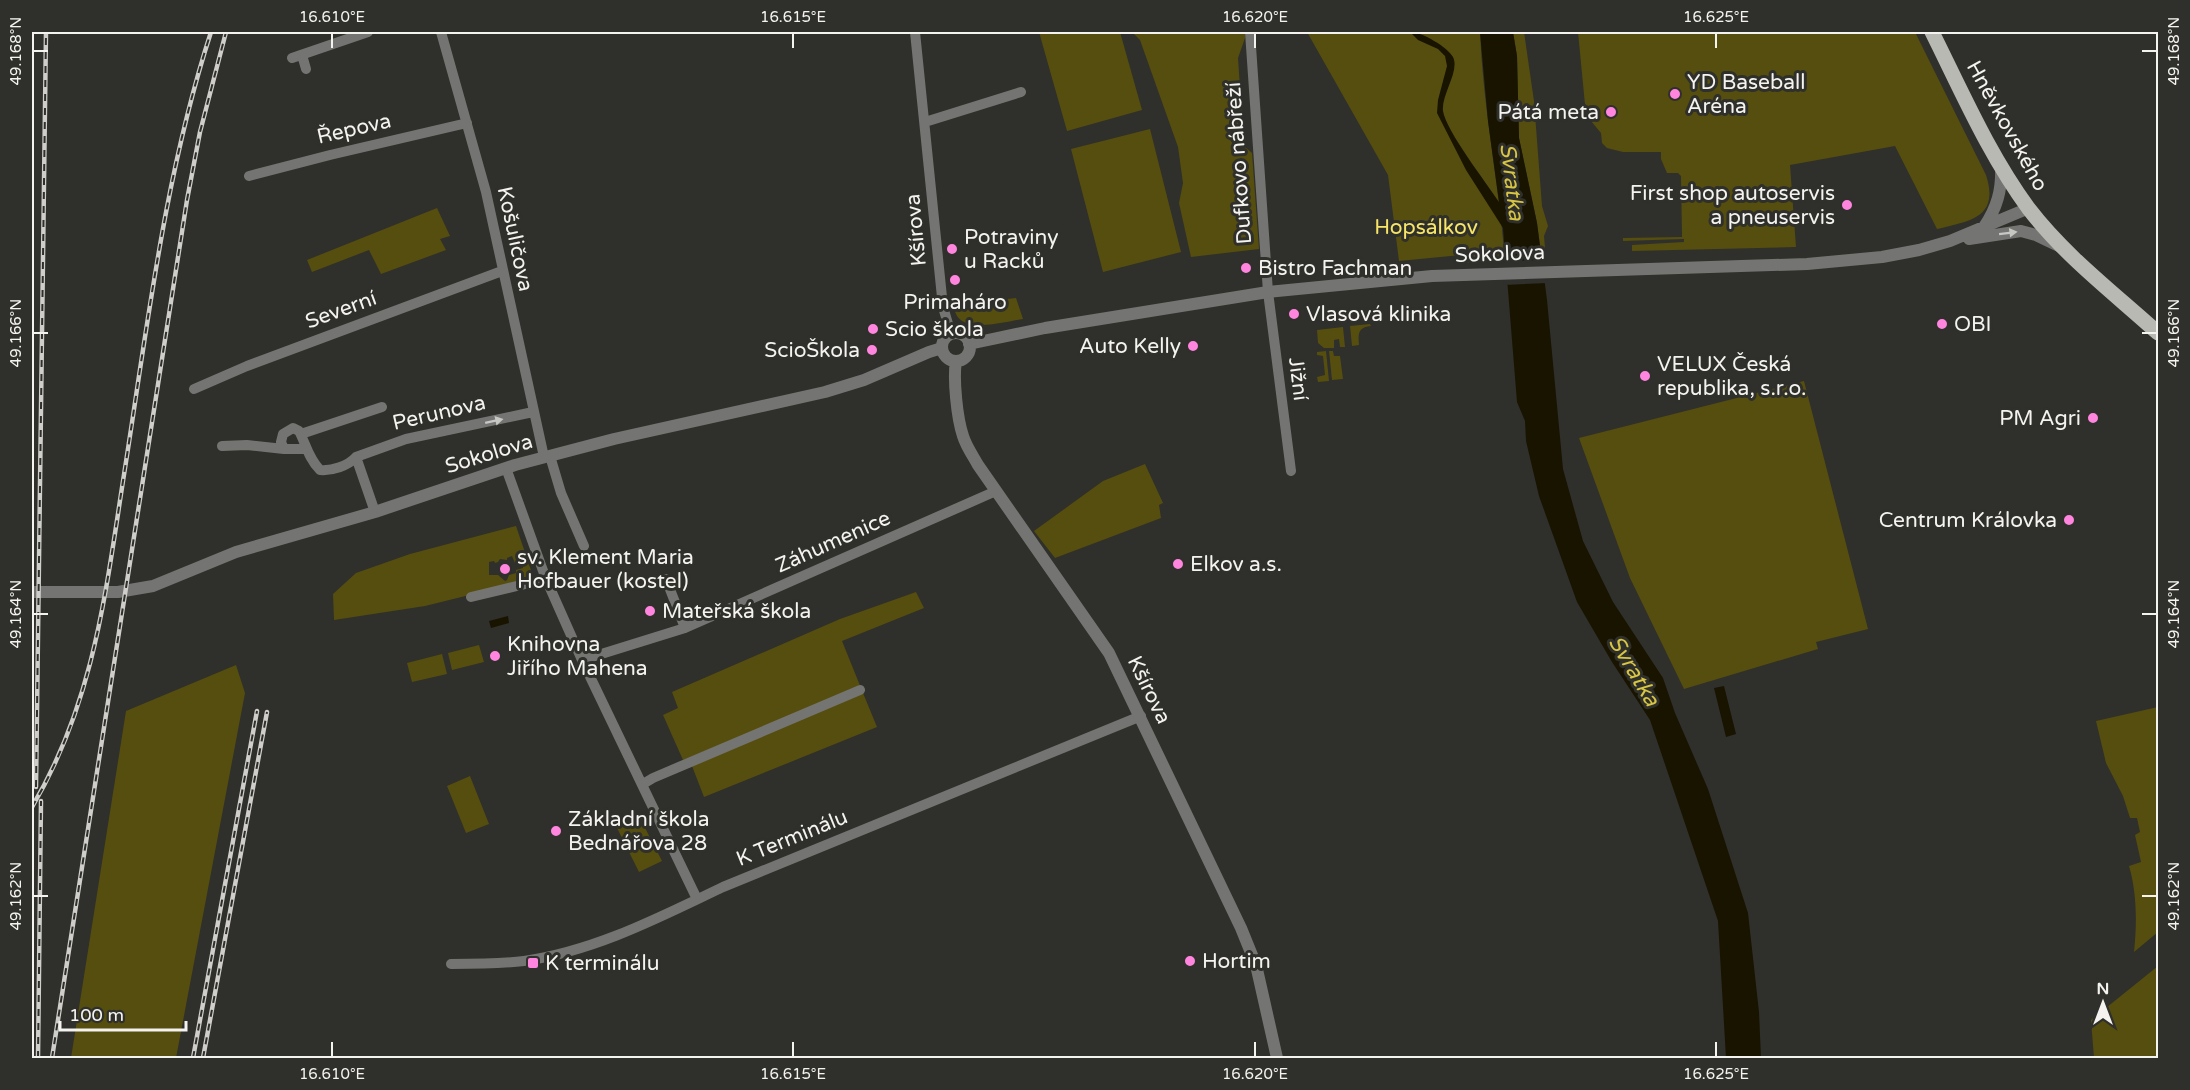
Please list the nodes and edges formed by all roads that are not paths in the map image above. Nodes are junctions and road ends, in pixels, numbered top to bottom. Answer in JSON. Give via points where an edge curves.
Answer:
{"nodes":[{"id":1,"x":368,"y":32,"type":"edge"},
{"id":2,"x":441,"y":32,"type":"edge"},
{"id":3,"x":915,"y":32,"type":"edge"},
{"id":4,"x":1250,"y":32,"type":"edge"},
{"id":5,"x":1932,"y":32,"type":"edge"},
{"id":6,"x":306,"y":69,"type":"dead end"},
{"id":7,"x":1021,"y":92,"type":"dead end"},
{"id":8,"x":924,"y":122,"type":"junction"},
{"id":9,"x":467,"y":123,"type":"junction"},
{"id":10,"x":2001,"y":167,"type":"junction"},
{"id":11,"x":249,"y":176,"type":"dead end"},
{"id":12,"x":2029,"y":208,"type":"junction"},
{"id":13,"x":1983,"y":228,"type":"junction"},
{"id":14,"x":1950,"y":241,"type":"junction"},
{"id":15,"x":2065,"y":248,"type":"junction"},
{"id":16,"x":502,"y":271,"type":"junction"},
{"id":17,"x":1268,"y":292,"type":"junction"},
{"id":18,"x":2158,"y":333,"type":"edge"},
{"id":19,"x":951,"y":334,"type":"junction"},
{"id":20,"x":969,"y":344,"type":"junction"},
{"id":21,"x":942,"y":348,"type":"junction"},
{"id":22,"x":956,"y":360,"type":"junction"},
{"id":23,"x":194,"y":389,"type":"dead end"},
{"id":24,"x":382,"y":407,"type":"dead end"},
{"id":25,"x":533,"y":412,"type":"junction"},
{"id":26,"x":301,"y":434,"type":"junction"},
{"id":27,"x":222,"y":446,"type":"dead end"},
{"id":28,"x":284,"y":449,"type":"junction"},
{"id":29,"x":306,"y":449,"type":"junction"},
{"id":30,"x":356,"y":457,"type":"junction"},
{"id":31,"x":547,"y":457,"type":"junction"},
{"id":32,"x":506,"y":468,"type":"junction"},
{"id":33,"x":1291,"y":471,"type":"dead end"},
{"id":34,"x":996,"y":491,"type":"junction"},
{"id":35,"x":375,"y":512,"type":"junction"},
{"id":36,"x":584,"y":546,"type":"dead end"},
{"id":37,"x":546,"y":579,"type":"junction"},
{"id":38,"x":666,"y":579,"type":"dead end"},
{"id":39,"x":32,"y":592,"type":"edge"},
{"id":40,"x":471,"y":597,"type":"dead end"},
{"id":41,"x":685,"y":628,"type":"junction"},
{"id":42,"x":582,"y":660,"type":"junction"},
{"id":43,"x":860,"y":690,"type":"dead end"},
{"id":44,"x":1140,"y":716,"type":"junction"},
{"id":45,"x":643,"y":784,"type":"junction"},
{"id":46,"x":697,"y":899,"type":"junction"},
{"id":47,"x":451,"y":964,"type":"dead end"},
{"id":48,"x":1277,"y":1059,"type":"edge"}],
"edges":[{"from":1,"to":6,"type":"street","via":[[297,56]]},
{"from":2,"to":9,"type":"street","name":"Košuličova"},
{"from":3,"to":8,"type":"street","name":"Kšírova"},
{"from":4,"to":17,"type":"street","name":"Dufkovo nábřeží"},
{"from":5,"to":10,"type":"main road","name":"Hněvkovského"},
{"from":7,"to":8,"type":"street"},
{"from":8,"to":19,"type":"street","name":"Kšírova","via":[[943,307]]},
{"from":9,"to":11,"type":"street","name":"Řepova"},
{"from":9,"to":16,"type":"street","name":"Košuličova"},
{"from":10,"to":12,"type":"main road","name":"Hněvkovského"},
{"from":10,"to":13,"type":"street","via":[[1997,203]]},
{"from":12,"to":13,"type":"street","name":"Sokolova"},
{"from":12,"to":15,"type":"main road","name":"Hněvkovského"},
{"from":13,"to":14,"type":"street","name":"Sokolova"},
{"from":14,"to":15,"type":"street","one_way":true,"via":[[2021,231]]},
{"from":14,"to":17,"type":"street","name":"Sokolova","via":[[1881,257],[1807,264],[1489,273]]},
{"from":15,"to":18,"type":"main road","name":"Hněvkovského"},
{"from":16,"to":23,"type":"street","name":"Severní"},
{"from":16,"to":25,"type":"street","name":"Košuličova"},
{"from":17,"to":20,"type":"street","name":"Sokolova"},
{"from":17,"to":33,"type":"street","name":"Jižní"},
{"from":19,"to":20,"type":"street","via":[[963,335]]},
{"from":19,"to":21,"type":"street"},
{"from":20,"to":22,"type":"street","via":[[968,354]]},
{"from":21,"to":22,"type":"street","via":[[945,356]]},
{"from":21,"to":31,"type":"street","name":"Sokolova","via":[[825,392]]},
{"from":22,"to":34,"type":"street","name":"Kšírova","via":[[963,435]]},
{"from":24,"to":26,"type":"street"},
{"from":30,"to":25,"type":"street","name":"Perunova","one_way":true,"via":[[405,439]]},
{"from":25,"to":31,"type":"street","name":"Košuličova"},
{"from":26,"to":28,"type":"street","via":[[296,429],[286,431],[281,442]]},
{"from":26,"to":29,"type":"street","name":"Perunova"},
{"from":27,"to":28,"type":"street"},
{"from":28,"to":29,"type":"street"},
{"from":29,"to":30,"type":"street","name":"Perunova","via":[[317,468],[323,470],[351,463]]},
{"from":30,"to":35,"type":"street"},
{"from":31,"to":32,"type":"street","name":"Sokolova"},
{"from":31,"to":36,"type":"street","name":"Košuličova"},
{"from":32,"to":35,"type":"street","name":"Sokolova"},
{"from":32,"to":37,"type":"street"},
{"from":34,"to":41,"type":"street","name":"Záhumenice"},
{"from":34,"to":44,"type":"street","name":"Kšírova","via":[[1105,645]]},
{"from":35,"to":39,"type":"street","name":"Sokolova","via":[[236,552],[153,586],[118,592]]},
{"from":37,"to":40,"type":"street"},
{"from":37,"to":42,"type":"street"},
{"from":38,"to":41,"type":"street"},
{"from":41,"to":42,"type":"street","name":"Záhumenice"},
{"from":42,"to":45,"type":"street"},
{"from":43,"to":45,"type":"street"},
{"from":44,"to":46,"type":"street","name":"K Terminálu"},
{"from":44,"to":48,"type":"street","name":"Kšírova","via":[[1253,956]]},
{"from":45,"to":46,"type":"street"},
{"from":46,"to":47,"type":"street","name":"K Terminálu","via":[[645,924],[560,954],[509,963]]}]}
